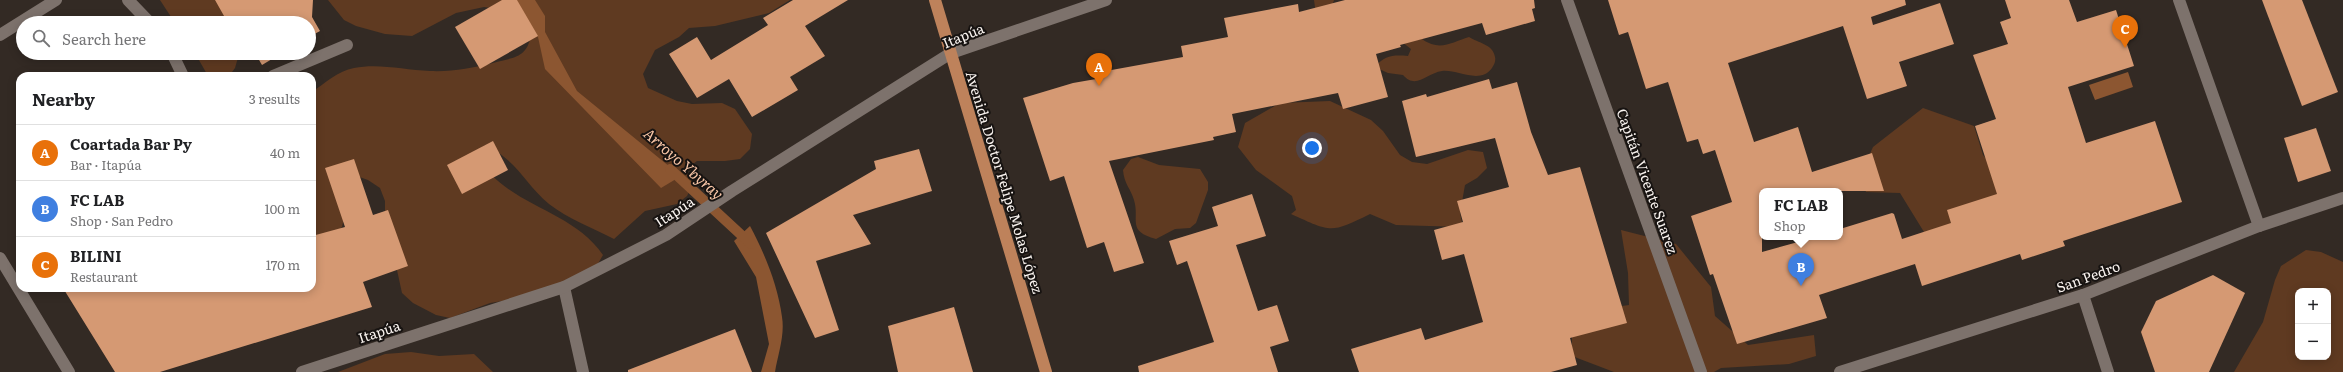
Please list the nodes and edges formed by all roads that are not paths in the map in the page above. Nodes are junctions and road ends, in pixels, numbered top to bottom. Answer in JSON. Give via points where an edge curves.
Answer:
{"nodes":[{"id":1,"x":56,"y":0,"type":"edge"},
{"id":2,"x":128,"y":0,"type":"edge"},
{"id":3,"x":935,"y":0,"type":"edge"},
{"id":4,"x":1106,"y":0,"type":"edge"},
{"id":5,"x":1567,"y":0,"type":"edge"},
{"id":6,"x":2179,"y":0,"type":"edge"},
{"id":7,"x":30,"y":16,"type":"edge"},
{"id":8,"x":143,"y":16,"type":"edge"},
{"id":9,"x":16,"y":25,"type":"edge"},
{"id":10,"x":0,"y":35,"type":"edge"},
{"id":11,"x":347,"y":45,"type":"dead end"},
{"id":12,"x":951,"y":53,"type":"junction"},
{"id":13,"x":316,"y":58,"type":"edge"},
{"id":14,"x":175,"y":60,"type":"edge"},
{"id":15,"x":311,"y":60,"type":"edge"},
{"id":16,"x":181,"y":72,"type":"edge"},
{"id":17,"x":283,"y":72,"type":"edge"},
{"id":18,"x":2343,"y":198,"type":"edge"},
{"id":19,"x":2259,"y":226,"type":"junction"},
{"id":20,"x":0,"y":258,"type":"edge"},
{"id":21,"x":16,"y":284,"type":"edge"},
{"id":22,"x":564,"y":287,"type":"junction"},
{"id":23,"x":21,"y":292,"type":"edge"},
{"id":24,"x":2083,"y":295,"type":"junction"},
{"id":25,"x":69,"y":372,"type":"edge"},
{"id":26,"x":302,"y":372,"type":"edge"},
{"id":27,"x":583,"y":372,"type":"edge"},
{"id":28,"x":1046,"y":372,"type":"edge"},
{"id":29,"x":1701,"y":372,"type":"edge"},
{"id":30,"x":1840,"y":372,"type":"edge"},
{"id":31,"x":2108,"y":372,"type":"edge"}],
"edges":[{"from":1,"to":7,"type":"street"},
{"from":2,"to":8,"type":"street"},
{"from":3,"to":12,"type":"main road","name":"Avenida Doctor Felipe Molas López"},
{"from":4,"to":12,"type":"street","name":"Itapúa"},
{"from":5,"to":29,"type":"street","name":"Capitán Vicente Suarez"},
{"from":6,"to":19,"type":"street"},
{"from":9,"to":10,"type":"street"},
{"from":11,"to":13,"type":"street"},
{"from":12,"to":22,"type":"street","name":"Itapúa","via":[[666,235]]},
{"from":12,"to":28,"type":"main road","name":"Avenida Doctor Felipe Molas López"},
{"from":14,"to":16,"type":"street"},
{"from":15,"to":17,"type":"street"},
{"from":18,"to":19,"type":"street","name":"San Pedro"},
{"from":19,"to":24,"type":"street","name":"San Pedro"},
{"from":20,"to":21,"type":"street"},
{"from":22,"to":26,"type":"street","name":"Itapúa"},
{"from":22,"to":27,"type":"street"},
{"from":23,"to":25,"type":"street"},
{"from":24,"to":30,"type":"street","name":"San Pedro"},
{"from":24,"to":31,"type":"street"}]}
